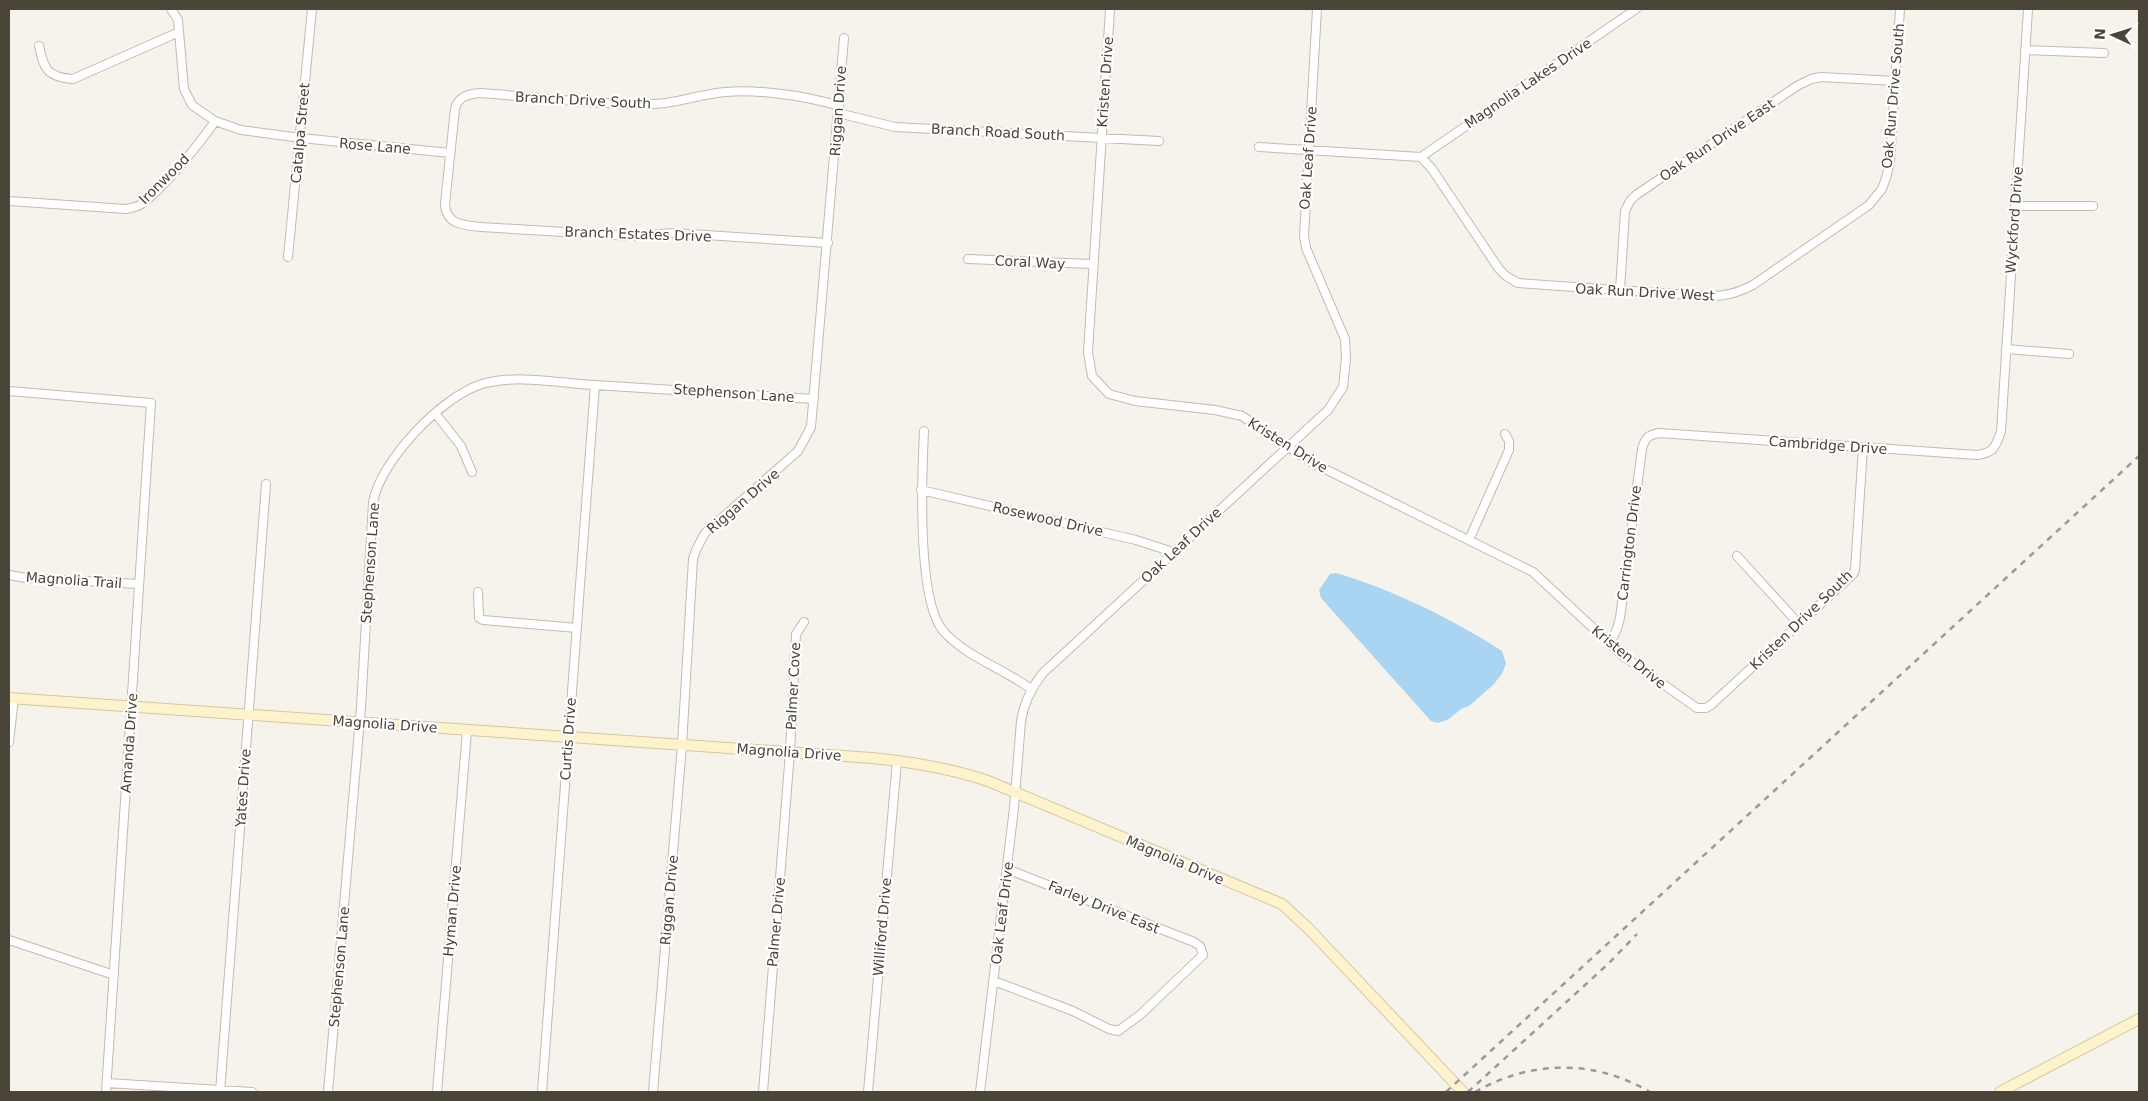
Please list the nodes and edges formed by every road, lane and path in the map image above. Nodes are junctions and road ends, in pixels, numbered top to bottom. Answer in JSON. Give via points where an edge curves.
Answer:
{"nodes":[{"id":1,"x":170,"y":9,"type":"edge"},
{"id":2,"x":312,"y":9,"type":"edge"},
{"id":3,"x":1110,"y":9,"type":"edge"},
{"id":4,"x":1317,"y":9,"type":"edge"},
{"id":5,"x":1636,"y":9,"type":"edge"},
{"id":6,"x":1900,"y":9,"type":"edge"},
{"id":7,"x":2028,"y":9,"type":"edge"},
{"id":8,"x":180,"y":32,"type":"junction"},
{"id":9,"x":844,"y":38,"type":"dead end"},
{"id":10,"x":39,"y":46,"type":"dead end"},
{"id":11,"x":2025,"y":50,"type":"junction"},
{"id":12,"x":2104,"y":53,"type":"dead end"},
{"id":13,"x":1895,"y":80,"type":"junction"},
{"id":14,"x":839,"y":109,"type":"junction"},
{"id":15,"x":215,"y":121,"type":"junction"},
{"id":16,"x":301,"y":138,"type":"junction"},
{"id":17,"x":1100,"y":138,"type":"junction"},
{"id":18,"x":1159,"y":141,"type":"dead end"},
{"id":19,"x":1258,"y":147,"type":"dead end"},
{"id":20,"x":1308,"y":150,"type":"junction"},
{"id":21,"x":450,"y":153,"type":"junction"},
{"id":22,"x":1421,"y":157,"type":"junction"},
{"id":23,"x":1884,"y":184,"type":"joint"},
{"id":24,"x":9,"y":201,"type":"edge"},
{"id":25,"x":2015,"y":206,"type":"junction"},
{"id":26,"x":2093,"y":206,"type":"dead end"},
{"id":27,"x":828,"y":243,"type":"junction"},
{"id":28,"x":288,"y":257,"type":"dead end"},
{"id":29,"x":968,"y":259,"type":"dead end"},
{"id":30,"x":1093,"y":264,"type":"junction"},
{"id":31,"x":1620,"y":290,"type":"junction"},
{"id":32,"x":2006,"y":349,"type":"junction"},
{"id":33,"x":2069,"y":354,"type":"dead end"},
{"id":34,"x":595,"y":385,"type":"junction"},
{"id":35,"x":9,"y":391,"type":"edge"},
{"id":36,"x":814,"y":399,"type":"junction"},
{"id":37,"x":435,"y":413,"type":"junction"},
{"id":38,"x":924,"y":431,"type":"dead end"},
{"id":39,"x":2001,"y":432,"type":"joint"},
{"id":40,"x":1505,"y":434,"type":"dead end"},
{"id":41,"x":1644,"y":441,"type":"joint"},
{"id":42,"x":1863,"y":447,"type":"junction"},
{"id":43,"x":1287,"y":448,"type":"junction"},
{"id":44,"x":472,"y":472,"type":"dead end"},
{"id":45,"x":266,"y":484,"type":"dead end"},
{"id":46,"x":921,"y":490,"type":"junction"},
{"id":47,"x":1469,"y":540,"type":"junction"},
{"id":48,"x":1173,"y":552,"type":"junction"},
{"id":49,"x":1737,"y":556,"type":"dead end"},
{"id":50,"x":9,"y":575,"type":"edge"},
{"id":51,"x":140,"y":584,"type":"junction"},
{"id":52,"x":478,"y":592,"type":"dead end"},
{"id":53,"x":804,"y":622,"type":"dead end"},
{"id":54,"x":1799,"y":624,"type":"junction"},
{"id":55,"x":577,"y":628,"type":"junction"},
{"id":56,"x":1610,"y":644,"type":"junction"},
{"id":57,"x":1031,"y":689,"type":"junction"},
{"id":58,"x":11,"y":698,"type":"edge"},
{"id":59,"x":131,"y":706,"type":"junction"},
{"id":60,"x":1700,"y":709,"type":"joint"},
{"id":61,"x":249,"y":714,"type":"junction"},
{"id":62,"x":360,"y":722,"type":"junction"},
{"id":63,"x":467,"y":730,"type":"junction"},
{"id":64,"x":569,"y":737,"type":"junction"},
{"id":65,"x":9,"y":742,"type":"edge"},
{"id":66,"x":682,"y":745,"type":"junction"},
{"id":67,"x":790,"y":752,"type":"junction"},
{"id":68,"x":897,"y":761,"type":"junction"},
{"id":69,"x":1015,"y":793,"type":"junction"},
{"id":70,"x":1007,"y":869,"type":"junction"},
{"id":71,"x":9,"y":940,"type":"edge"},
{"id":72,"x":114,"y":975,"type":"junction"},
{"id":73,"x":994,"y":981,"type":"junction"},
{"id":74,"x":2139,"y":1019,"type":"edge"},
{"id":75,"x":107,"y":1083,"type":"junction"},
{"id":76,"x":221,"y":1091,"type":"edge"},
{"id":77,"x":106,"y":1092,"type":"edge"},
{"id":78,"x":252,"y":1092,"type":"edge"},
{"id":79,"x":328,"y":1092,"type":"edge"},
{"id":80,"x":436,"y":1092,"type":"edge"},
{"id":81,"x":542,"y":1092,"type":"edge"},
{"id":82,"x":653,"y":1092,"type":"edge"},
{"id":83,"x":763,"y":1092,"type":"edge"},
{"id":84,"x":868,"y":1092,"type":"edge"},
{"id":85,"x":980,"y":1092,"type":"edge"},
{"id":86,"x":1463,"y":1092,"type":"edge"},
{"id":87,"x":2000,"y":1092,"type":"edge"}],
"edges":[{"from":1,"to":8,"type":"street","name":"Rose Lane","via":[[178,20]]},
{"from":2,"to":16,"type":"street","name":"Catalpa Street"},
{"from":3,"to":17,"type":"street","name":"Kristen Drive"},
{"from":4,"to":20,"type":"street","name":"Oak Leaf Drive"},
{"from":5,"to":22,"type":"street","name":"Magnolia Lakes Drive"},
{"from":6,"to":13,"type":"street","name":"Oak Run Drive South"},
{"from":7,"to":11,"type":"street","name":"Wyckford Drive"},
{"from":8,"to":10,"type":"street","via":[[72,79],[48,72]]},
{"from":8,"to":15,"type":"street","name":"Rose Lane","via":[[184,89],[192,105]]},
{"from":9,"to":14,"type":"street","name":"Riggan Drive"},
{"from":11,"to":12,"type":"street"},
{"from":11,"to":25,"type":"street","name":"Wyckford Drive"},
{"from":13,"to":23,"type":"street","name":"Oak Run Drive South","via":[[1890,160]]},
{"from":13,"to":31,"type":"street","name":"Oak Run Drive East","via":[[1811,79],[1636,195],[1625,211]]},
{"from":14,"to":17,"type":"street","name":"Branch Road South","via":[[895,127]]},
{"from":14,"to":21,"type":"street","name":"Branch Drive South","via":[[799,97],[760,93],[712,93],[677,102],[648,104],[475,94],[467,95],[456,104]]},
{"from":14,"to":27,"type":"street","name":"Riggan Drive"},
{"from":15,"to":16,"type":"street","name":"Rose Lane","via":[[241,130]]},
{"from":15,"to":24,"type":"street","name":"Ironwood","via":[[162,184],[138,206],[126,209]]},
{"from":16,"to":21,"type":"street","name":"Rose Lane"},
{"from":16,"to":28,"type":"street","name":"Catalpa Street"},
{"from":17,"to":18,"type":"street","name":"Branch Road South"},
{"from":17,"to":30,"type":"street","name":"Kristen Drive"},
{"from":19,"to":20,"type":"street"},
{"from":20,"to":22,"type":"street"},
{"from":20,"to":43,"type":"street","name":"Oak Leaf Drive","via":[[1304,242],[1342,330],[1346,359],[1343,387],[1334,403]]},
{"from":21,"to":27,"type":"street","name":"Branch Estates Drive","via":[[446,210],[450,218],[460,224],[642,237],[674,233]]},
{"from":22,"to":31,"type":"street","name":"Oak Run Drive West","via":[[1499,270],[1518,283]]},
{"from":23,"to":31,"type":"street","name":"Oak Run Drive West","via":[[1862,211],[1735,294],[1720,296]]},
{"from":25,"to":26,"type":"street"},
{"from":25,"to":32,"type":"street","name":"Wyckford Drive"},
{"from":27,"to":36,"type":"street","name":"Riggan Drive"},
{"from":29,"to":30,"type":"street","name":"Coral Way"},
{"from":30,"to":43,"type":"street","name":"Kristen Drive","via":[[1088,361],[1092,376],[1104,392],[1134,402],[1236,414],[1262,428]]},
{"from":32,"to":33,"type":"street"},
{"from":32,"to":39,"type":"street","name":"Wyckford Drive"},
{"from":34,"to":36,"type":"street","name":"Stephenson Lane"},
{"from":34,"to":37,"type":"street","name":"Stephenson Lane","via":[[536,380],[489,382],[461,392]]},
{"from":34,"to":55,"type":"street","name":"Curtis Drive"},
{"from":35,"to":51,"type":"street","name":"Amanda Drive","via":[[151,403]]},
{"from":36,"to":66,"type":"street","name":"Riggan Drive","via":[[811,427],[802,446],[710,528],[696,550],[692,568]]},
{"from":37,"to":44,"type":"street","via":[[461,446]]},
{"from":37,"to":62,"type":"street","name":"Stephenson Lane","via":[[392,461],[382,475],[374,497]]},
{"from":38,"to":46,"type":"street"},
{"from":39,"to":42,"type":"street","name":"Cambridge Drive","via":[[1994,449],[1978,455]]},
{"from":40,"to":47,"type":"street","via":[[1509,450]]},
{"from":41,"to":42,"type":"street","name":"Cambridge Drive","via":[[1659,433]]},
{"from":41,"to":56,"type":"street","name":"Carrington Drive","via":[[1620,618]]},
{"from":42,"to":54,"type":"street","name":"Kristen Drive South","via":[[1855,570]]},
{"from":43,"to":47,"type":"street","name":"Kristen Drive"},
{"from":43,"to":48,"type":"street","name":"Oak Leaf Drive"},
{"from":45,"to":61,"type":"street","name":"Yates Drive"},
{"from":46,"to":48,"type":"street","name":"Rosewood Drive","via":[[1136,540]]},
{"from":46,"to":57,"type":"street","via":[[927,574],[936,622],[963,648]]},
{"from":47,"to":56,"type":"street","name":"Kristen Drive","via":[[1539,576]]},
{"from":48,"to":57,"type":"street","name":"Oak Leaf Drive","via":[[1043,673]]},
{"from":49,"to":54,"type":"street"},
{"from":50,"to":51,"type":"street","name":"Magnolia Trail"},
{"from":51,"to":59,"type":"street","name":"Amanda Drive"},
{"from":52,"to":55,"type":"street","via":[[479,618],[483,620]]},
{"from":53,"to":67,"type":"street","name":"Palmer Cove","via":[[796,634]]},
{"from":54,"to":60,"type":"street","name":"Kristen Drive South","via":[[1711,705]]},
{"from":55,"to":64,"type":"street","name":"Curtis Drive"},
{"from":56,"to":60,"type":"street","name":"Kristen Drive","via":[[1677,696]]},
{"from":57,"to":69,"type":"street","name":"Oak Leaf Drive","via":[[1023,708]]},
{"from":58,"to":59,"type":"street","name":"Magnolia Drive"},
{"from":58,"to":65,"type":"street"},
{"from":59,"to":61,"type":"street","name":"Magnolia Drive"},
{"from":59,"to":72,"type":"street","name":"Amanda Drive"},
{"from":61,"to":62,"type":"street","name":"Magnolia Drive"},
{"from":61,"to":76,"type":"street","name":"Yates Drive"},
{"from":62,"to":63,"type":"street","name":"Magnolia Drive"},
{"from":62,"to":79,"type":"street","name":"Stephenson Lane"},
{"from":63,"to":64,"type":"street","name":"Magnolia Drive"},
{"from":63,"to":80,"type":"street","name":"Hyman Drive"},
{"from":64,"to":66,"type":"street","name":"Magnolia Drive"},
{"from":64,"to":81,"type":"street","name":"Curtis Drive"},
{"from":66,"to":67,"type":"street","name":"Magnolia Drive"},
{"from":66,"to":82,"type":"street","name":"Riggan Drive"},
{"from":67,"to":68,"type":"street","name":"Magnolia Drive"},
{"from":67,"to":83,"type":"street","name":"Palmer Drive"},
{"from":68,"to":69,"type":"street","name":"Magnolia Drive","via":[[958,772]]},
{"from":68,"to":84,"type":"street","name":"Williford Drive"},
{"from":69,"to":70,"type":"street","name":"Oak Leaf Drive"},
{"from":69,"to":86,"type":"street","name":"Magnolia Drive","via":[[1282,904]]},
{"from":70,"to":73,"type":"street","name":"Oak Leaf Drive"},
{"from":70,"to":73,"type":"street","name":"Farley Drive East","via":[[1200,946],[1203,955],[1122,1030],[1109,1029],[1074,1011]]},
{"from":71,"to":72,"type":"street"},
{"from":72,"to":75,"type":"street","name":"Amanda Drive"},
{"from":73,"to":85,"type":"street","name":"Oak Leaf Drive"},
{"from":74,"to":87,"type":"street"},
{"from":75,"to":76,"type":"street"},
{"from":75,"to":77,"type":"street","name":"Amanda Drive"},
{"from":76,"to":78,"type":"street"}]}
